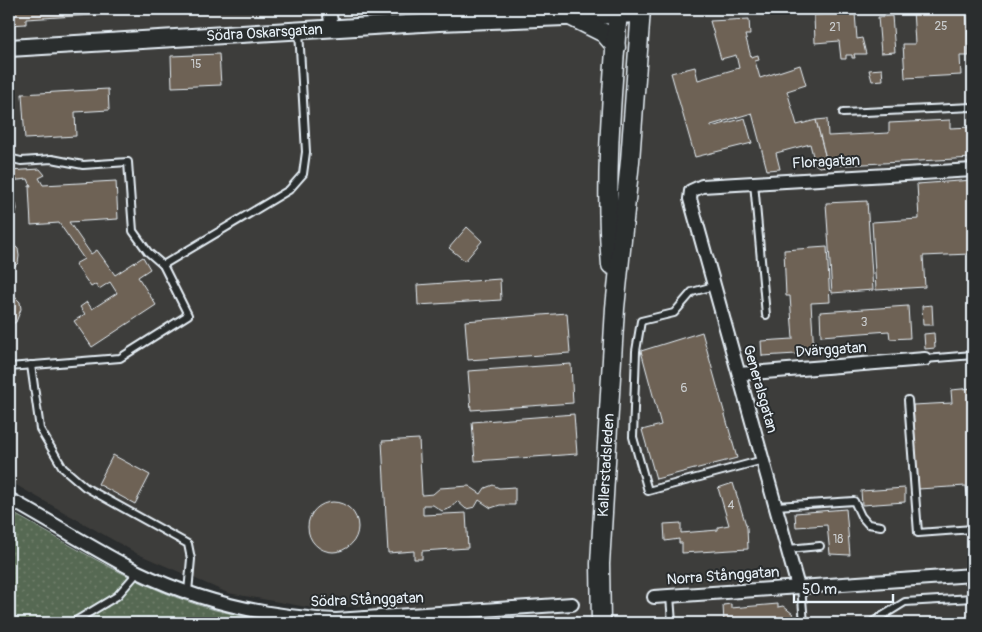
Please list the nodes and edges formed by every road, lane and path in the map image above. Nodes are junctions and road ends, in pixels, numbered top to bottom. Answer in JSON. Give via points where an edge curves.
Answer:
{"nodes":[{"id":1,"x":329,"y":9,"type":"edge"},
{"id":2,"x":640,"y":11,"type":"edge"},
{"id":3,"x":618,"y":12,"type":"edge"},
{"id":4,"x":580,"y":13,"type":"edge"},
{"id":5,"x":438,"y":15,"type":"edge"},
{"id":6,"x":464,"y":15,"type":"edge"},
{"id":7,"x":332,"y":28,"type":"junction"},
{"id":8,"x":299,"y":30,"type":"junction"},
{"id":9,"x":616,"y":47,"type":"junction"},
{"id":10,"x":9,"y":48,"type":"edge"},
{"id":11,"x":973,"y":107,"type":"edge"},
{"id":12,"x":843,"y":113,"type":"dead end"},
{"id":13,"x":9,"y":158,"type":"edge"},
{"id":14,"x":973,"y":170,"type":"edge"},
{"id":15,"x":754,"y":183,"type":"junction"},
{"id":16,"x":690,"y":199,"type":"joint"},
{"id":17,"x":163,"y":265,"type":"junction"},
{"id":18,"x":714,"y":286,"type":"junction"},
{"id":19,"x":615,"y":308,"type":"junction"},
{"id":20,"x":766,"y":316,"type":"dead end"},
{"id":21,"x":973,"y":356,"type":"edge"},
{"id":22,"x":925,"y":359,"type":"joint"},
{"id":23,"x":31,"y":365,"type":"junction"},
{"id":24,"x":9,"y":367,"type":"edge"},
{"id":25,"x":739,"y":374,"type":"junction"},
{"id":26,"x":908,"y":400,"type":"dead end"},
{"id":27,"x":763,"y":460,"type":"junction"},
{"id":28,"x":9,"y":499,"type":"edge"},
{"id":29,"x":776,"y":506,"type":"junction"},
{"id":30,"x":881,"y":526,"type":"dead end"},
{"id":31,"x":973,"y":529,"type":"edge"},
{"id":32,"x":820,"y":546,"type":"dead end"},
{"id":33,"x":788,"y":549,"type":"junction"},
{"id":34,"x":138,"y":572,"type":"junction"},
{"id":35,"x":973,"y":574,"type":"edge"},
{"id":36,"x":800,"y":587,"type":"junction"},
{"id":37,"x":188,"y":592,"type":"junction"},
{"id":38,"x":670,"y":596,"type":"junction"},
{"id":39,"x":654,"y":597,"type":"dead end"},
{"id":40,"x":973,"y":598,"type":"edge"},
{"id":41,"x":572,"y":604,"type":"dead end"},
{"id":42,"x":366,"y":621,"type":"edge"},
{"id":43,"x":72,"y":623,"type":"edge"},
{"id":44,"x":601,"y":623,"type":"edge"},
{"id":45,"x":672,"y":623,"type":"edge"},
{"id":46,"x":804,"y":623,"type":"edge"},
{"id":47,"x":871,"y":623,"type":"edge"}],
"edges":[{"from":1,"to":7,"type":"street"},
{"from":2,"to":3,"type":"street","name":"Södra Oskarsgatan"},
{"from":2,"to":19,"type":"main road","name":"Kallerstadsleden","via":[[630,161]]},
{"from":3,"to":4,"type":"street","name":"Södra Oskarsgatan"},
{"from":3,"to":9,"type":"main road","name":"Kallerstadsleden"},
{"from":4,"to":6,"type":"street","name":"Södra Oskarsgatan"},
{"from":4,"to":9,"type":"main road"},
{"from":5,"to":6,"type":"street","name":"Södra Oskarsgatan"},
{"from":5,"to":7,"type":"street","name":"Södra Oskarsgatan"},
{"from":7,"to":8,"type":"street","name":"Södra Oskarsgatan"},
{"from":8,"to":10,"type":"street","name":"Södra Oskarsgatan"},
{"from":8,"to":17,"type":"lane","via":[[306,152],[303,174],[289,190]]},
{"from":9,"to":19,"type":"main road","name":"Kallerstadsleden","via":[[608,158],[608,232]]},
{"from":11,"to":12,"type":"lane"},
{"from":13,"to":17,"type":"lane","via":[[83,165],[128,162],[133,231],[148,252]]},
{"from":14,"to":15,"type":"street","name":"Floragatan"},
{"from":15,"to":16,"type":"street","name":"Floragatan","via":[[695,188]]},
{"from":15,"to":20,"type":"lane"},
{"from":16,"to":18,"type":"street","name":"Generalsgatan"},
{"from":17,"to":23,"type":"lane","via":[[188,315],[120,358]]},
{"from":18,"to":25,"type":"street","name":"Generalsgatan"},
{"from":18,"to":27,"type":"lane","via":[[692,292],[674,313],[641,321],[636,351],[633,437],[648,491]]},
{"from":19,"to":44,"type":"main road","name":"Kallerstadsleden","via":[[600,564]]},
{"from":21,"to":22,"type":"lane"},
{"from":22,"to":25,"type":"street","name":"Dvärggatan"},
{"from":23,"to":24,"type":"lane"},
{"from":23,"to":37,"type":"lane","via":[[40,429],[63,468],[85,487],[188,544],[191,559]]},
{"from":25,"to":27,"type":"street","name":"Generalsgatan"},
{"from":26,"to":31,"type":"lane","via":[[918,533]]},
{"from":27,"to":29,"type":"street","name":"Generalsgatan"},
{"from":28,"to":34,"type":"street","name":"Södra Stånggatan"},
{"from":29,"to":30,"type":"lane","via":[[854,501],[868,524]]},
{"from":29,"to":33,"type":"street","name":"Generalsgatan"},
{"from":32,"to":33,"type":"lane"},
{"from":33,"to":36,"type":"street","name":"Generalsgatan"},
{"from":34,"to":37,"type":"street","name":"Södra Stånggatan"},
{"from":34,"to":43,"type":"lane","via":[[117,596]]},
{"from":35,"to":36,"type":"street","name":"Norra Stånggatan"},
{"from":36,"to":38,"type":"street","name":"Norra Stånggatan"},
{"from":36,"to":46,"type":"lane"},
{"from":37,"to":42,"type":"street","name":"Södra Stånggatan","via":[[220,603],[300,618]]},
{"from":38,"to":39,"type":"street","name":"Norra Stånggatan"},
{"from":38,"to":45,"type":"lane"},
{"from":40,"to":47,"type":"lane","via":[[905,602]]},
{"from":41,"to":42,"type":"street","name":"Södra Stånggatan"}]}
